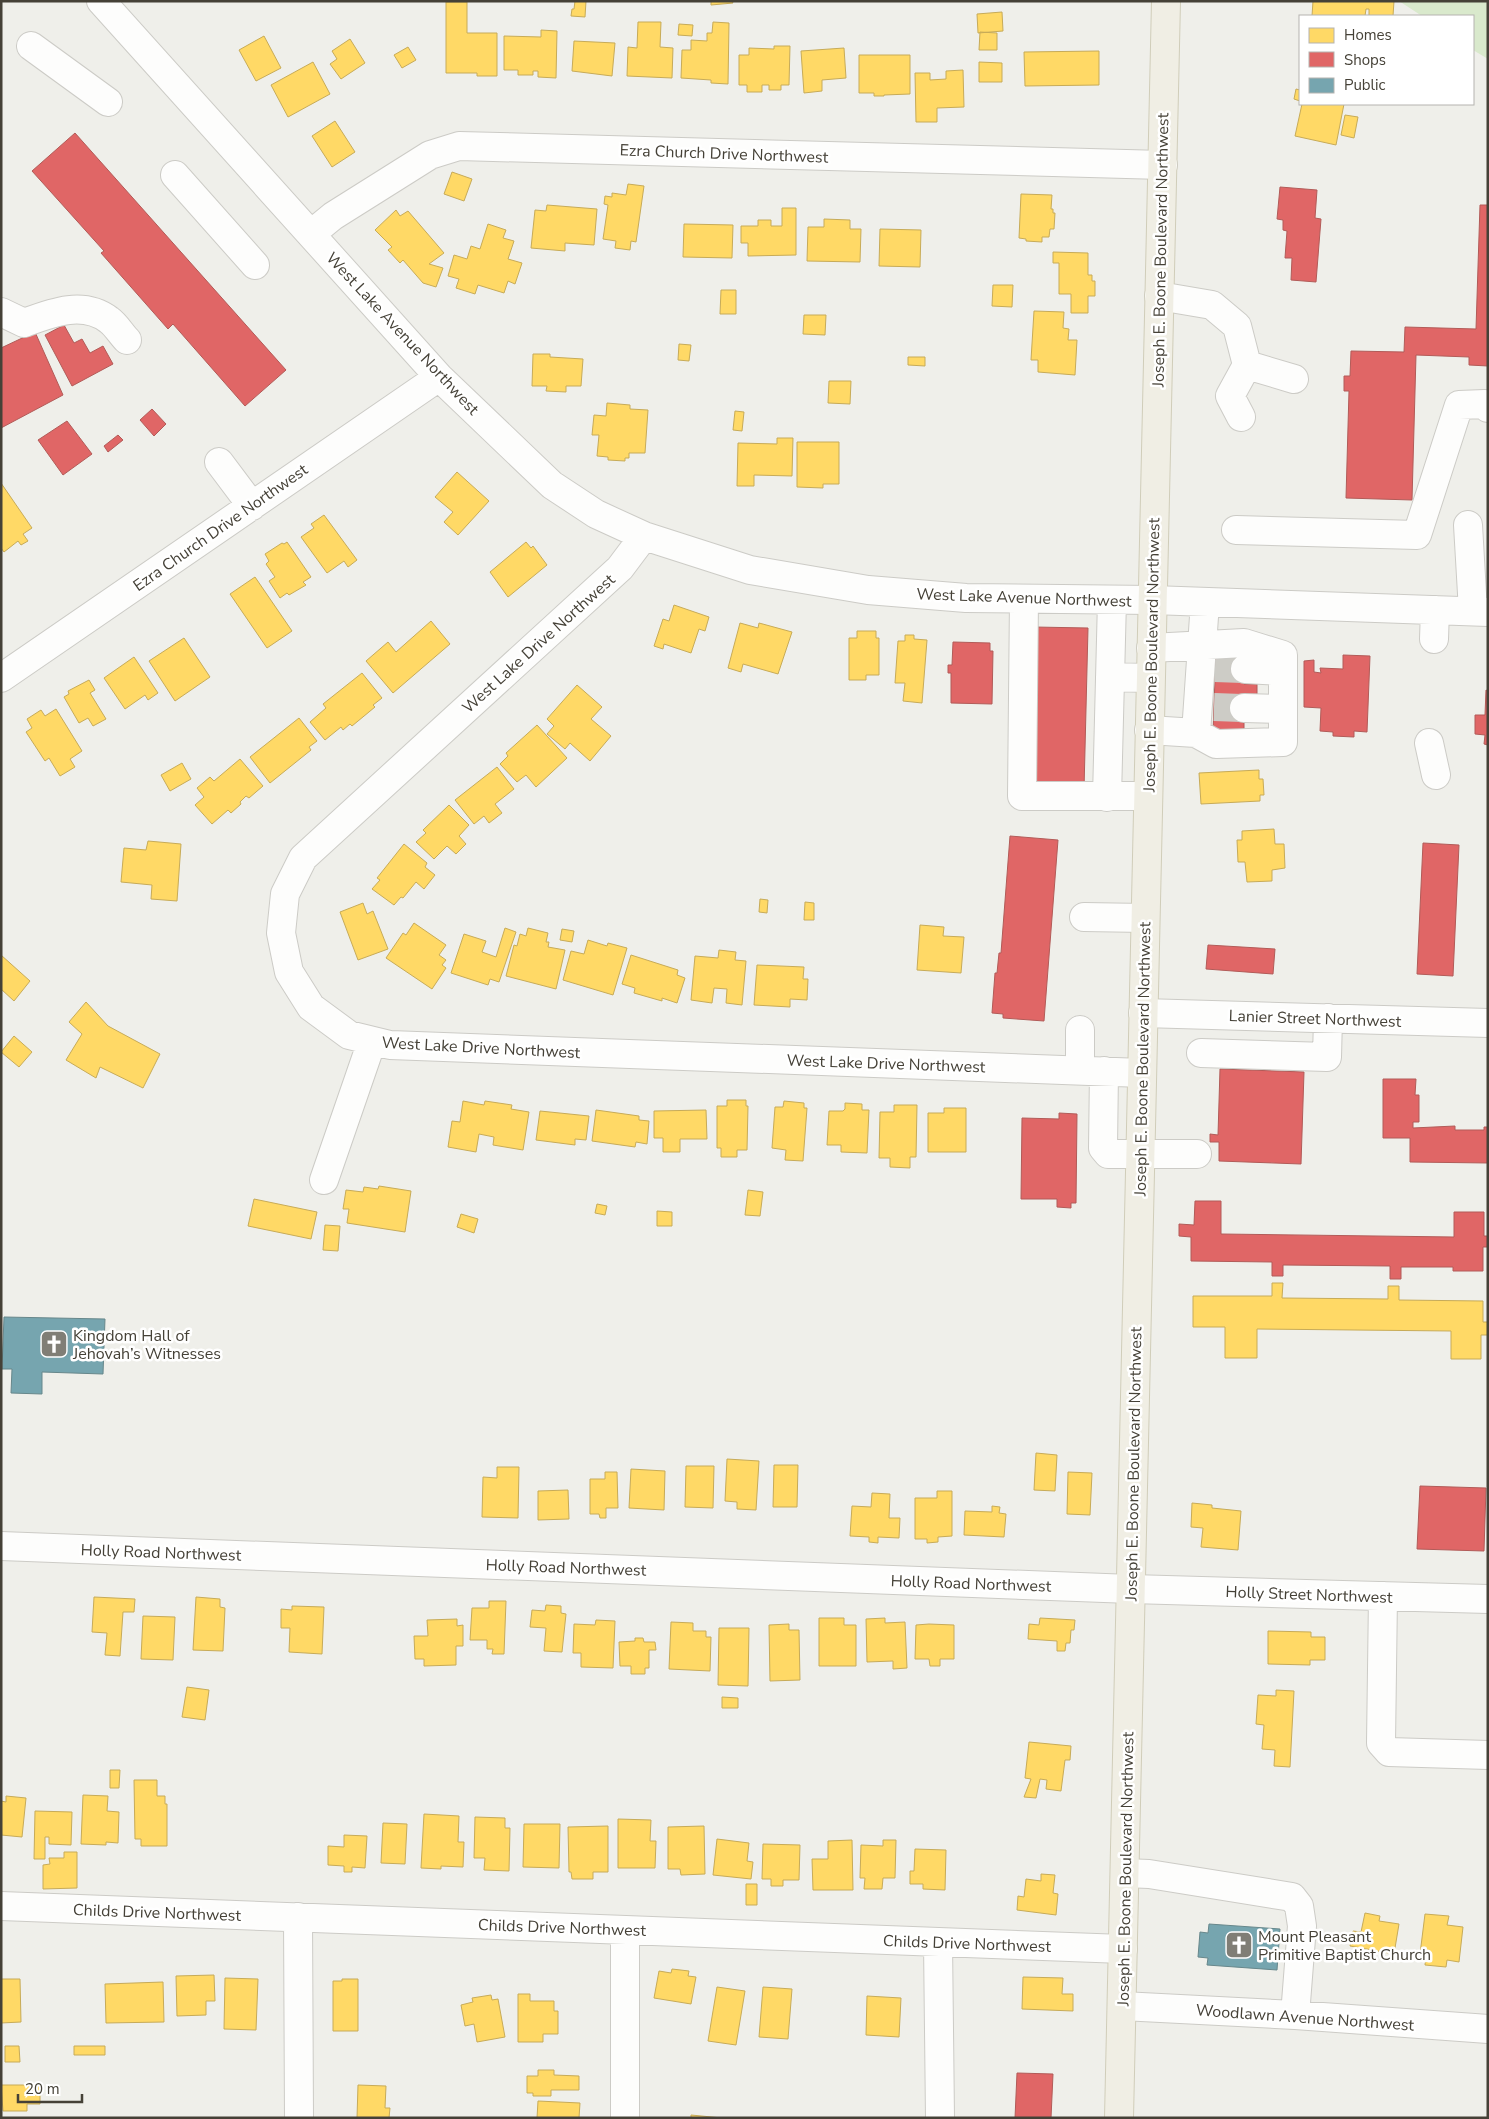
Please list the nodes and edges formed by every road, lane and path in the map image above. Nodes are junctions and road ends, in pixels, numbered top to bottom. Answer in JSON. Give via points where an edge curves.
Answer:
{"nodes":[{"id":1,"x":101,"y":1,"type":"edge"},
{"id":2,"x":1166,"y":1,"type":"edge"},
{"id":3,"x":31,"y":46,"type":"dead end"},
{"id":4,"x":108,"y":102,"type":"dead end"},
{"id":5,"x":1162,"y":165,"type":"junction"},
{"id":6,"x":175,"y":175,"type":"dead end"},
{"id":7,"x":311,"y":234,"type":"junction"},
{"id":8,"x":255,"y":265,"type":"dead end"},
{"id":9,"x":1159,"y":296,"type":"junction"},
{"id":10,"x":1,"y":312,"type":"edge"},
{"id":11,"x":127,"y":340,"type":"dead end"},
{"id":12,"x":1247,"y":365,"type":"junction"},
{"id":13,"x":440,"y":376,"type":"junction"},
{"id":14,"x":1294,"y":379,"type":"dead end"},
{"id":15,"x":1488,"y":408,"type":"edge"},
{"id":16,"x":1241,"y":417,"type":"dead end"},
{"id":17,"x":219,"y":462,"type":"dead end"},
{"id":18,"x":252,"y":506,"type":"junction"},
{"id":19,"x":1468,"y":525,"type":"dead end"},
{"id":20,"x":1236,"y":530,"type":"dead end"},
{"id":21,"x":644,"y":536,"type":"junction"},
{"id":22,"x":1024,"y":599,"type":"junction"},
{"id":23,"x":1112,"y":600,"type":"junction"},
{"id":24,"x":1152,"y":600,"type":"junction"},
{"id":25,"x":1205,"y":602,"type":"junction"},
{"id":26,"x":1435,"y":610,"type":"junction"},
{"id":27,"x":1480,"y":612,"type":"edge"},
{"id":28,"x":1434,"y":640,"type":"dead end"},
{"id":29,"x":1151,"y":648,"type":"junction"},
{"id":30,"x":1205,"y":660,"type":"junction"},
{"id":31,"x":1245,"y":669,"type":"tunnel mouth"},
{"id":32,"x":1283,"y":671,"type":"junction"},
{"id":33,"x":1110,"y":677,"type":"junction"},
{"id":34,"x":1,"y":678,"type":"edge"},
{"id":35,"x":1150,"y":678,"type":"junction"},
{"id":36,"x":1244,"y":708,"type":"tunnel mouth"},
{"id":37,"x":1282,"y":710,"type":"junction"},
{"id":38,"x":1149,"y":730,"type":"junction"},
{"id":39,"x":1196,"y":733,"type":"junction"},
{"id":40,"x":1429,"y":743,"type":"dead end"},
{"id":41,"x":1436,"y":775,"type":"dead end"},
{"id":42,"x":1148,"y":796,"type":"junction"},
{"id":43,"x":1107,"y":797,"type":"junction"},
{"id":44,"x":1084,"y":917,"type":"dead end"},
{"id":45,"x":1145,"y":918,"type":"junction"},
{"id":46,"x":1143,"y":1013,"type":"junction"},
{"id":47,"x":1328,"y":1018,"type":"junction"},
{"id":48,"x":1488,"y":1023,"type":"edge"},
{"id":49,"x":1080,"y":1030,"type":"dead end"},
{"id":50,"x":1202,"y":1034,"type":"junction"},
{"id":51,"x":372,"y":1040,"type":"junction"},
{"id":52,"x":1092,"y":1071,"type":"junction"},
{"id":53,"x":1142,"y":1073,"type":"junction"},
{"id":54,"x":1140,"y":1154,"type":"junction"},
{"id":55,"x":1198,"y":1154,"type":"dead end"},
{"id":56,"x":324,"y":1180,"type":"dead end"},
{"id":57,"x":1,"y":1546,"type":"edge"},
{"id":58,"x":1131,"y":1589,"type":"junction"},
{"id":59,"x":1383,"y":1596,"type":"junction"},
{"id":60,"x":1488,"y":1600,"type":"edge"},
{"id":61,"x":1488,"y":1755,"type":"edge"},
{"id":62,"x":1125,"y":1873,"type":"junction"},
{"id":63,"x":1,"y":1906,"type":"edge"},
{"id":64,"x":298,"y":1917,"type":"junction"},
{"id":65,"x":625,"y":1930,"type":"junction"},
{"id":66,"x":938,"y":1942,"type":"junction"},
{"id":67,"x":1123,"y":1949,"type":"junction"},
{"id":68,"x":1122,"y":2006,"type":"junction"},
{"id":69,"x":1295,"y":2015,"type":"junction"},
{"id":70,"x":1488,"y":2029,"type":"edge"},
{"id":71,"x":299,"y":2118,"type":"edge"},
{"id":72,"x":625,"y":2118,"type":"edge"},
{"id":73,"x":940,"y":2118,"type":"edge"},
{"id":74,"x":1119,"y":2118,"type":"edge"}],
"edges":[{"from":1,"to":7,"type":"street","name":"West Lake Avenue Northwest"},
{"from":2,"to":5,"type":"main road","name":"Joseph E. Boone Boulevard Northwest"},
{"from":3,"to":4,"type":"street"},
{"from":5,"to":7,"type":"street","name":"Ezra Church Drive Northwest","via":[[459,146],[430,155],[333,216]]},
{"from":5,"to":9,"type":"main road","name":"Joseph E. Boone Boulevard Northwest"},
{"from":6,"to":8,"type":"street"},
{"from":7,"to":13,"type":"street","name":"West Lake Avenue Northwest"},
{"from":9,"to":12,"type":"street","via":[[1212,305],[1237,326]]},
{"from":9,"to":24,"type":"main road","name":"Joseph E. Boone Boulevard Northwest"},
{"from":10,"to":11,"type":"street","via":[[24,323],[62,310],[80,309],[110,320]]},
{"from":12,"to":14,"type":"street"},
{"from":12,"to":16,"type":"street","via":[[1230,396]]},
{"from":13,"to":18,"type":"street","name":"Ezra Church Drive Northwest"},
{"from":13,"to":21,"type":"street","name":"West Lake Avenue Northwest","via":[[552,485],[596,514]]},
{"from":15,"to":20,"type":"street","via":[[1485,404],[1459,405],[1417,535]]},
{"from":17,"to":18,"type":"street"},
{"from":18,"to":34,"type":"street","name":"Ezra Church Drive Northwest"},
{"from":19,"to":27,"type":"street"},
{"from":21,"to":22,"type":"street","name":"West Lake Avenue Northwest","via":[[750,570],[868,590]]},
{"from":21,"to":51,"type":"street","name":"West Lake Drive Northwest","via":[[620,568],[303,858],[285,894],[281,933],[289,972],[311,1007],[349,1034]]},
{"from":22,"to":23,"type":"street","name":"West Lake Avenue Northwest"},
{"from":22,"to":43,"type":"street","via":[[1022,796]]},
{"from":23,"to":24,"type":"street","name":"West Lake Avenue Northwest"},
{"from":23,"to":33,"type":"street"},
{"from":24,"to":25,"type":"street","name":"West Lake Avenue Northwest"},
{"from":24,"to":29,"type":"main road","name":"Joseph E. Boone Boulevard Northwest"},
{"from":25,"to":26,"type":"street","name":"West Lake Avenue Northwest"},
{"from":25,"to":30,"type":"street"},
{"from":26,"to":27,"type":"street","name":"West Lake Avenue Northwest"},
{"from":26,"to":28,"type":"street"},
{"from":29,"to":30,"type":"street"},
{"from":29,"to":35,"type":"main road","name":"Joseph E. Boone Boulevard Northwest"},
{"from":30,"to":32,"type":"street","via":[[1244,643],[1283,655]]},
{"from":30,"to":39,"type":"street","via":[[1206,706]]},
{"from":31,"to":32,"type":"street"},
{"from":32,"to":37,"type":"street"},
{"from":33,"to":35,"type":"street"},
{"from":33,"to":43,"type":"street"},
{"from":35,"to":38,"type":"main road","name":"Joseph E. Boone Boulevard Northwest"},
{"from":36,"to":37,"type":"street"},
{"from":37,"to":39,"type":"street","via":[[1283,742],[1216,744]]},
{"from":38,"to":39,"type":"street"},
{"from":38,"to":42,"type":"main road","name":"Joseph E. Boone Boulevard Northwest"},
{"from":40,"to":41,"type":"street"},
{"from":42,"to":43,"type":"street"},
{"from":42,"to":45,"type":"main road","name":"Joseph E. Boone Boulevard Northwest"},
{"from":44,"to":45,"type":"street"},
{"from":45,"to":46,"type":"main road","name":"Joseph E. Boone Boulevard Northwest"},
{"from":46,"to":50,"type":"street","name":"Lanier Street Northwest"},
{"from":46,"to":53,"type":"main road","name":"Joseph E. Boone Boulevard Northwest"},
{"from":47,"to":48,"type":"street","name":"Lanier Street Northwest"},
{"from":47,"to":50,"type":"street","name":"Lanier Street Northwest"},
{"from":47,"to":50,"type":"street","via":[[1327,1057]]},
{"from":49,"to":52,"type":"street"},
{"from":51,"to":52,"type":"street","name":"West Lake Drive Northwest","via":[[390,1045]]},
{"from":51,"to":56,"type":"street"},
{"from":52,"to":53,"type":"street","name":"West Lake Drive Northwest"},
{"from":52,"to":54,"type":"street","via":[[1103,1148],[1108,1154]]},
{"from":53,"to":54,"type":"main road","name":"Joseph E. Boone Boulevard Northwest"},
{"from":54,"to":55,"type":"street"},
{"from":54,"to":58,"type":"main road","name":"Joseph E. Boone Boulevard Northwest"},
{"from":57,"to":58,"type":"street","name":"Holly Road Northwest"},
{"from":58,"to":59,"type":"street","name":"Holly Street Northwest"},
{"from":58,"to":62,"type":"main road","name":"Joseph E. Boone Boulevard Northwest"},
{"from":59,"to":60,"type":"street","name":"Holly Street Northwest"},
{"from":59,"to":61,"type":"street","via":[[1381,1743],[1389,1752]]},
{"from":62,"to":67,"type":"main road","name":"Joseph E. Boone Boulevard Northwest"},
{"from":62,"to":69,"type":"street","via":[[1292,1897],[1299,1906],[1302,1926]]},
{"from":63,"to":64,"type":"street","name":"Childs Drive Northwest"},
{"from":64,"to":65,"type":"street","name":"Childs Drive Northwest"},
{"from":64,"to":71,"type":"street"},
{"from":65,"to":66,"type":"street","name":"Childs Drive Northwest"},
{"from":65,"to":72,"type":"street"},
{"from":66,"to":67,"type":"street","name":"Childs Drive Northwest"},
{"from":66,"to":73,"type":"street"},
{"from":67,"to":68,"type":"main road","name":"Joseph E. Boone Boulevard Northwest"},
{"from":68,"to":69,"type":"street","name":"Woodlawn Avenue Northwest"},
{"from":68,"to":74,"type":"main road","name":"Joseph E. Boone Boulevard Northwest"},
{"from":69,"to":70,"type":"street","name":"Woodlawn Avenue Northwest"}]}
